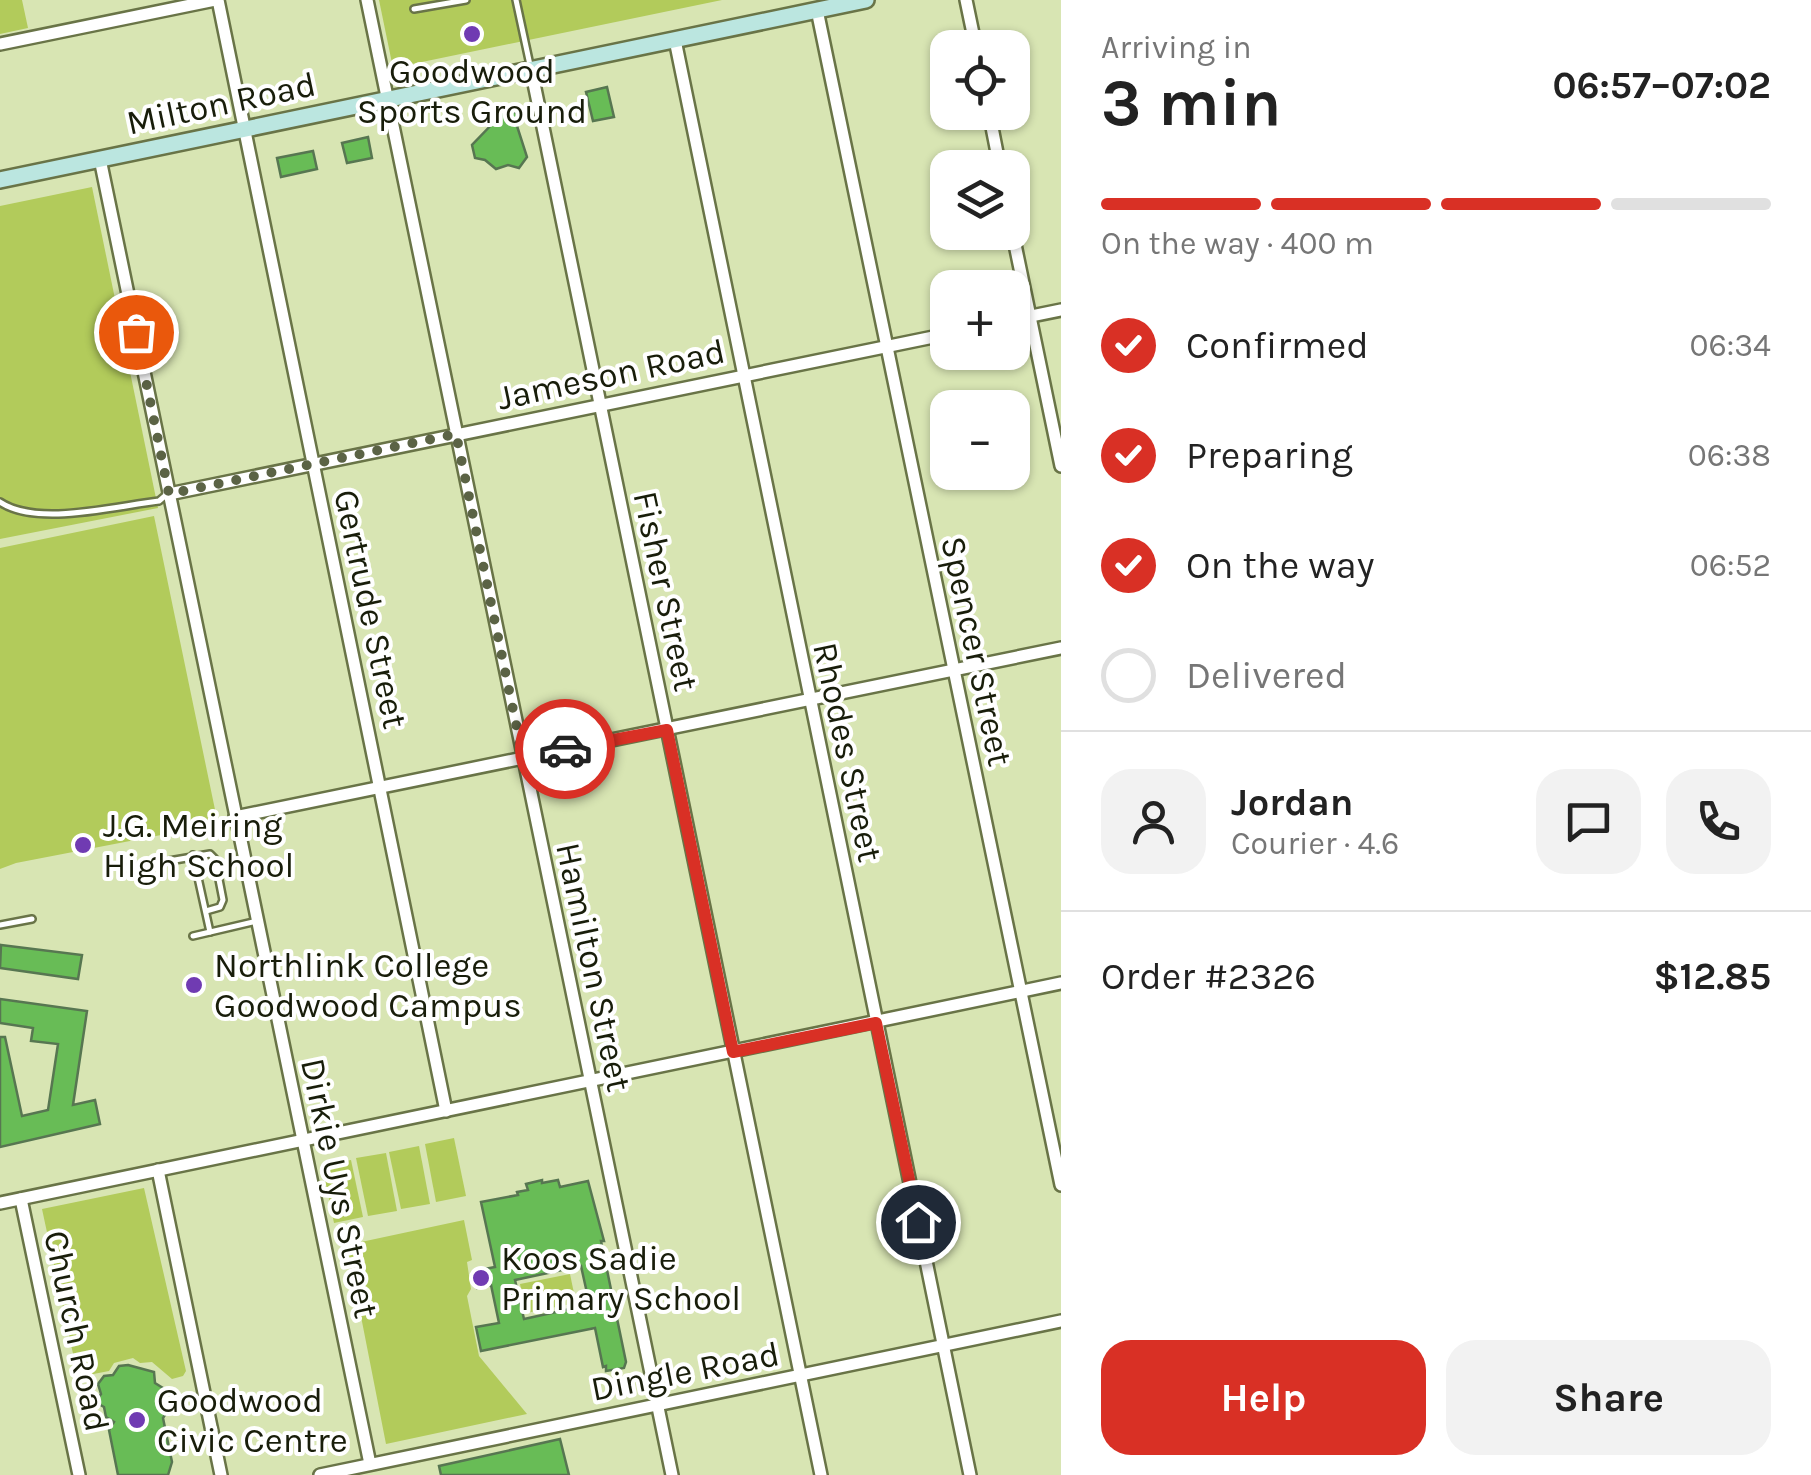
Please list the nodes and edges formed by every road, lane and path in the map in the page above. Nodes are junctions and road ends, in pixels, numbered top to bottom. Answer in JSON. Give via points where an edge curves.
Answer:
{"nodes":[{"id":1,"x":217,"y":0,"type":"edge"},
{"id":2,"x":367,"y":0,"type":"edge"},
{"id":3,"x":466,"y":0,"type":"edge"},
{"id":4,"x":516,"y":0,"type":"edge"},
{"id":5,"x":866,"y":0,"type":"edge"},
{"id":6,"x":966,"y":0,"type":"edge"},
{"id":7,"x":414,"y":10,"type":"dead end"},
{"id":8,"x":817,"y":10,"type":"junction"},
{"id":9,"x":972,"y":30,"type":"edge"},
{"id":10,"x":675,"y":40,"type":"junction"},
{"id":11,"x":0,"y":44,"type":"edge"},
{"id":12,"x":532,"y":70,"type":"junction"},
{"id":13,"x":388,"y":99,"type":"junction"},
{"id":14,"x":244,"y":129,"type":"junction"},
{"id":15,"x":100,"y":159,"type":"junction"},
{"id":16,"x":0,"y":180,"type":"edge"},
{"id":17,"x":1061,"y":310,"type":"edge"},
{"id":18,"x":1030,"y":316,"type":"joint"},
{"id":19,"x":930,"y":337,"type":"edge"},
{"id":20,"x":886,"y":346,"type":"junction"},
{"id":21,"x":742,"y":374,"type":"junction"},
{"id":22,"x":600,"y":405,"type":"junction"},
{"id":23,"x":456,"y":434,"type":"junction"},
{"id":24,"x":314,"y":464,"type":"junction"},
{"id":25,"x":1061,"y":466,"type":"edge"},
{"id":26,"x":169,"y":494,"type":"junction"},
{"id":27,"x":0,"y":502,"type":"edge"},
{"id":28,"x":1061,"y":648,"type":"edge"},
{"id":29,"x":953,"y":670,"type":"junction"},
{"id":30,"x":809,"y":699,"type":"junction"},
{"id":31,"x":667,"y":730,"type":"junction"},
{"id":32,"x":523,"y":758,"type":"junction"},
{"id":33,"x":380,"y":789,"type":"junction"},
{"id":34,"x":235,"y":817,"type":"junction"},
{"id":35,"x":193,"y":856,"type":"junction"},
{"id":36,"x":122,"y":869,"type":"dead end"},
{"id":37,"x":206,"y":911,"type":"junction"},
{"id":38,"x":32,"y":918,"type":"dead end"},
{"id":39,"x":256,"y":921,"type":"junction"},
{"id":40,"x":0,"y":925,"type":"edge"},
{"id":41,"x":210,"y":932,"type":"junction"},
{"id":42,"x":193,"y":936,"type":"dead end"},
{"id":43,"x":1061,"y":983,"type":"edge"},
{"id":44,"x":1021,"y":992,"type":"junction"},
{"id":45,"x":876,"y":1023,"type":"junction"},
{"id":46,"x":733,"y":1052,"type":"junction"},
{"id":47,"x":589,"y":1082,"type":"junction"},
{"id":48,"x":446,"y":1111,"type":"junction"},
{"id":49,"x":302,"y":1142,"type":"junction"},
{"id":50,"x":158,"y":1170,"type":"junction"},
{"id":51,"x":1061,"y":1185,"type":"edge"},
{"id":52,"x":21,"y":1199,"type":"junction"},
{"id":53,"x":0,"y":1203,"type":"edge"},
{"id":54,"x":1061,"y":1321,"type":"edge"},
{"id":55,"x":943,"y":1346,"type":"junction"},
{"id":56,"x":801,"y":1376,"type":"junction"},
{"id":57,"x":657,"y":1403,"type":"junction"},
{"id":58,"x":370,"y":1464,"type":"junction"},
{"id":59,"x":79,"y":1475,"type":"edge"},
{"id":60,"x":221,"y":1475,"type":"edge"},
{"id":61,"x":320,"y":1475,"type":"edge"},
{"id":62,"x":672,"y":1475,"type":"edge"},
{"id":63,"x":821,"y":1475,"type":"edge"},
{"id":64,"x":970,"y":1475,"type":"edge"}],
"edges":[{"from":1,"to":11,"type":"street"},
{"from":1,"to":14,"type":"street","name":"Gertrude Street"},
{"from":2,"to":13,"type":"street","name":"Hamilton Street"},
{"from":3,"to":7,"type":"lane"},
{"from":4,"to":12,"type":"lane"},
{"from":5,"to":8,"type":"street","name":"Milton Road"},
{"from":6,"to":9,"type":"street"},
{"from":8,"to":10,"type":"street","name":"Milton Road"},
{"from":8,"to":20,"type":"street","name":"Spencer Street"},
{"from":10,"to":12,"type":"street","name":"Milton Road"},
{"from":10,"to":21,"type":"street","name":"Rhodes Street"},
{"from":12,"to":13,"type":"street","name":"Milton Road"},
{"from":12,"to":22,"type":"street","name":"Fisher Street"},
{"from":13,"to":14,"type":"street","name":"Milton Road"},
{"from":13,"to":23,"type":"street","name":"Hamilton Street"},
{"from":14,"to":15,"type":"street","name":"Milton Road"},
{"from":14,"to":24,"type":"street","name":"Gertrude Street"},
{"from":15,"to":16,"type":"street","name":"Milton Road"},
{"from":15,"to":26,"type":"street","name":"Dirkie Uys Street"},
{"from":17,"to":18,"type":"street"},
{"from":18,"to":25,"type":"street"},
{"from":19,"to":20,"type":"street","name":"Jameson Road"},
{"from":20,"to":21,"type":"street","name":"Jameson Road"},
{"from":20,"to":29,"type":"street","name":"Spencer Street"},
{"from":21,"to":22,"type":"street","name":"Jameson Road"},
{"from":21,"to":30,"type":"street","name":"Rhodes Street"},
{"from":22,"to":23,"type":"street","name":"Jameson Road"},
{"from":22,"to":31,"type":"street","name":"Fisher Street"},
{"from":23,"to":24,"type":"street","name":"Jameson Road"},
{"from":23,"to":32,"type":"street","name":"Hamilton Street"},
{"from":24,"to":26,"type":"street","name":"Jameson Road"},
{"from":24,"to":33,"type":"street","name":"Gertrude Street"},
{"from":26,"to":27,"type":"lane","via":[[159,501],[37,514]]},
{"from":26,"to":34,"type":"street","name":"Dirkie Uys Street"},
{"from":28,"to":29,"type":"street"},
{"from":29,"to":30,"type":"street"},
{"from":29,"to":44,"type":"street","name":"Spencer Street"},
{"from":30,"to":31,"type":"street"},
{"from":30,"to":45,"type":"street","name":"Rhodes Street"},
{"from":31,"to":32,"type":"street"},
{"from":31,"to":46,"type":"street","name":"Fisher Street"},
{"from":32,"to":33,"type":"street"},
{"from":32,"to":47,"type":"street","name":"Hamilton Street"},
{"from":33,"to":34,"type":"street"},
{"from":33,"to":48,"type":"street","name":"Gertrude Street"},
{"from":34,"to":39,"type":"street","name":"Dirkie Uys Street"},
{"from":35,"to":36,"type":"lane"},
{"from":35,"to":37,"type":"lane"},
{"from":35,"to":37,"type":"lane","via":[[214,859],[223,900]]},
{"from":37,"to":41,"type":"lane"},
{"from":38,"to":40,"type":"lane"},
{"from":39,"to":41,"type":"lane"},
{"from":39,"to":49,"type":"street","name":"Dirkie Uys Street"},
{"from":41,"to":42,"type":"lane"},
{"from":43,"to":44,"type":"street"},
{"from":44,"to":45,"type":"street"},
{"from":44,"to":51,"type":"street","name":"Spencer Street"},
{"from":45,"to":46,"type":"street"},
{"from":45,"to":55,"type":"street","name":"Rhodes Street"},
{"from":46,"to":47,"type":"street"},
{"from":46,"to":56,"type":"street","name":"Fisher Street"},
{"from":47,"to":48,"type":"street"},
{"from":47,"to":57,"type":"street","name":"Hamilton Street"},
{"from":48,"to":49,"type":"street"},
{"from":49,"to":50,"type":"street"},
{"from":49,"to":58,"type":"street","name":"Dirkie Uys Street"},
{"from":50,"to":52,"type":"street"},
{"from":50,"to":60,"type":"street"},
{"from":52,"to":53,"type":"street"},
{"from":52,"to":59,"type":"street","name":"Church Road"},
{"from":54,"to":55,"type":"street","name":"Dingle Road"},
{"from":55,"to":56,"type":"street","name":"Dingle Road"},
{"from":55,"to":64,"type":"street","name":"Rhodes Street"},
{"from":56,"to":57,"type":"street","name":"Dingle Road"},
{"from":56,"to":63,"type":"street","name":"Fisher Street"},
{"from":57,"to":58,"type":"street","name":"Dingle Road"},
{"from":57,"to":62,"type":"street","name":"Hamilton Street"},
{"from":58,"to":61,"type":"street","name":"Dingle Road"}]}
